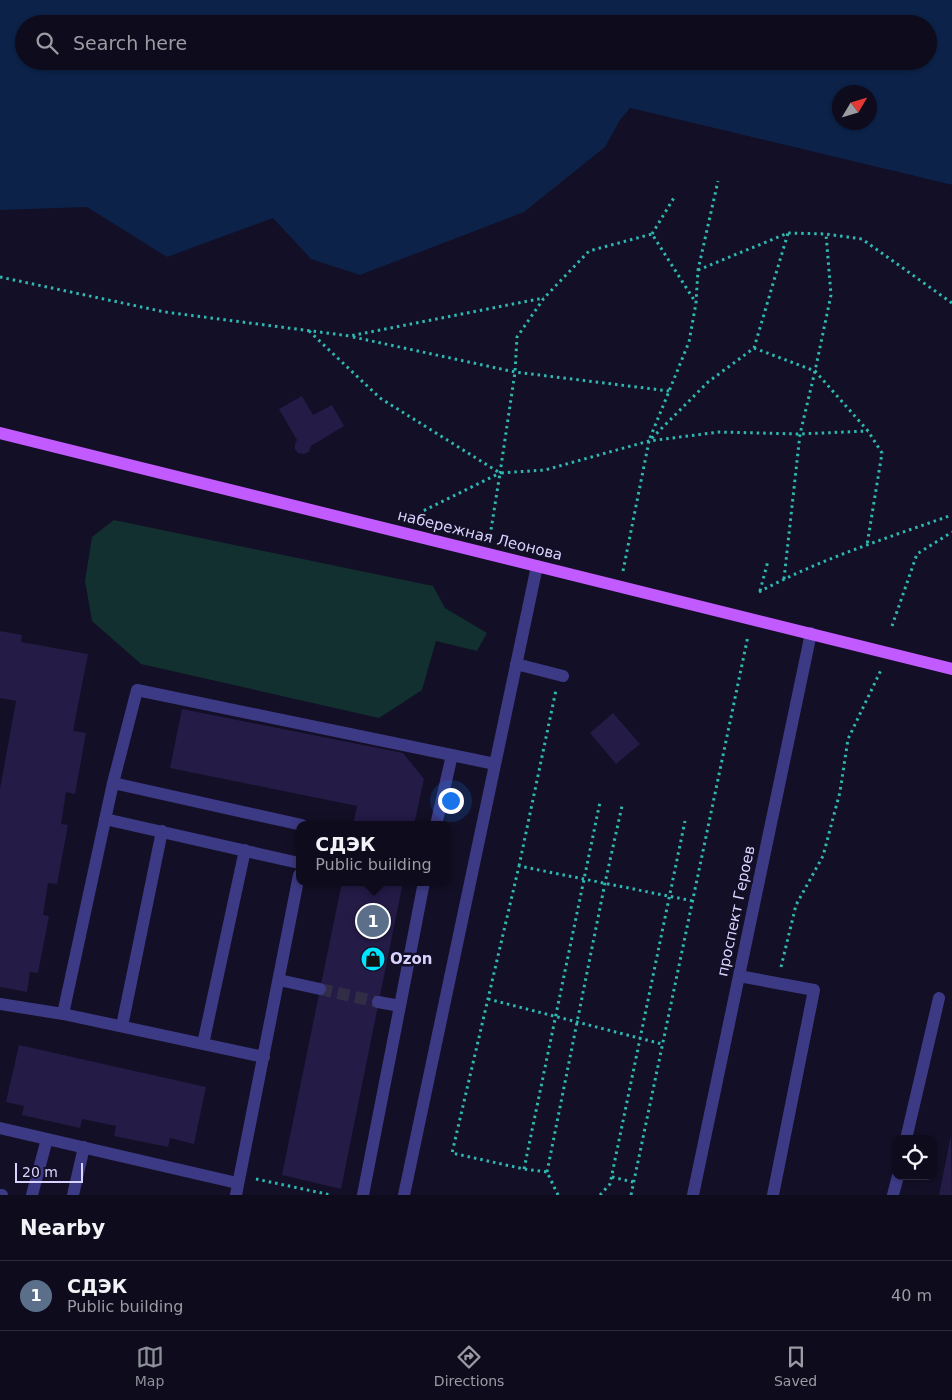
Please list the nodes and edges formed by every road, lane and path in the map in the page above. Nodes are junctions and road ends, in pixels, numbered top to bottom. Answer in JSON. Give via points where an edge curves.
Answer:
{"nodes":[{"id":1,"x":718,"y":181,"type":"dead end"},
{"id":2,"x":675,"y":196,"type":"dead end"},
{"id":3,"x":788,"y":233,"type":"junction"},
{"id":4,"x":652,"y":234,"type":"junction"},
{"id":5,"x":826,"y":234,"type":"junction"},
{"id":6,"x":698,"y":270,"type":"junction"},
{"id":7,"x":0,"y":277,"type":"edge"},
{"id":8,"x":544,"y":298,"type":"junction"},
{"id":9,"x":952,"y":302,"type":"edge"},
{"id":10,"x":696,"y":303,"type":"junction"},
{"id":11,"x":309,"y":331,"type":"junction"},
{"id":12,"x":350,"y":336,"type":"junction"},
{"id":13,"x":754,"y":348,"type":"junction"},
{"id":14,"x":815,"y":371,"type":"junction"},
{"id":15,"x":515,"y":372,"type":"junction"},
{"id":16,"x":669,"y":391,"type":"junction"},
{"id":17,"x":868,"y":431,"type":"junction"},
{"id":18,"x":0,"y":433,"type":"edge"},
{"id":19,"x":800,"y":434,"type":"junction"},
{"id":20,"x":649,"y":441,"type":"junction"},
{"id":21,"x":500,"y":473,"type":"junction"},
{"id":22,"x":952,"y":514,"type":"edge"},
{"id":23,"x":398,"y":532,"type":"junction"},
{"id":24,"x":952,"y":532,"type":"edge"},
{"id":25,"x":867,"y":545,"type":"junction"},
{"id":26,"x":488,"y":554,"type":"junction"},
{"id":27,"x":768,"y":561,"type":"dead end"},
{"id":28,"x":537,"y":566,"type":"junction"},
{"id":29,"x":784,"y":579,"type":"junction"},
{"id":30,"x":620,"y":587,"type":"junction"},
{"id":31,"x":892,"y":626,"type":"dead end"},
{"id":32,"x":749,"y":633,"type":"dead end"},
{"id":33,"x":811,"y":633,"type":"junction"},
{"id":34,"x":516,"y":664,"type":"junction"},
{"id":35,"x":882,"y":668,"type":"dead end"},
{"id":36,"x":952,"y":669,"type":"edge"},
{"id":37,"x":561,"y":675,"type":"joint"},
{"id":38,"x":452,"y":755,"type":"junction"},
{"id":39,"x":495,"y":764,"type":"junction"},
{"id":40,"x":113,"y":783,"type":"junction"},
{"id":41,"x":600,"y":802,"type":"dead end"},
{"id":42,"x":622,"y":806,"type":"dead end"},
{"id":43,"x":105,"y":819,"type":"junction"},
{"id":44,"x":437,"y":821,"type":"edge"},
{"id":45,"x":685,"y":821,"type":"dead end"},
{"id":46,"x":296,"y":824,"type":"edge"},
{"id":47,"x":162,"y":831,"type":"junction"},
{"id":48,"x":245,"y":850,"type":"junction"},
{"id":49,"x":296,"y":862,"type":"edge"},
{"id":50,"x":519,"y":866,"type":"junction"},
{"id":51,"x":584,"y":879,"type":"junction"},
{"id":52,"x":605,"y":883,"type":"junction"},
{"id":53,"x":297,"y":886,"type":"edge"},
{"id":54,"x":423,"y":886,"type":"edge"},
{"id":55,"x":670,"y":897,"type":"junction"},
{"id":56,"x":693,"y":901,"type":"junction"},
{"id":57,"x":739,"y":976,"type":"junction"},
{"id":58,"x":279,"y":980,"type":"junction"},
{"id":59,"x":778,"y":984,"type":"junction"},
{"id":60,"x":320,"y":989,"type":"tunnel mouth"},
{"id":61,"x":939,"y":998,"type":"dead end"},
{"id":62,"x":488,"y":999,"type":"junction"},
{"id":63,"x":378,"y":1002,"type":"tunnel mouth"},
{"id":64,"x":0,"y":1004,"type":"edge"},
{"id":65,"x":400,"y":1006,"type":"junction"},
{"id":66,"x":63,"y":1014,"type":"junction"},
{"id":67,"x":555,"y":1017,"type":"junction"},
{"id":68,"x":577,"y":1023,"type":"junction"},
{"id":69,"x":122,"y":1026,"type":"junction"},
{"id":70,"x":640,"y":1039,"type":"junction"},
{"id":71,"x":203,"y":1044,"type":"junction"},
{"id":72,"x":662,"y":1044,"type":"junction"},
{"id":73,"x":264,"y":1057,"type":"junction"},
{"id":74,"x":0,"y":1128,"type":"edge"},
{"id":75,"x":907,"y":1135,"type":"edge"},
{"id":76,"x":48,"y":1139,"type":"junction"},
{"id":77,"x":84,"y":1147,"type":"junction"},
{"id":78,"x":524,"y":1169,"type":"junction"},
{"id":79,"x":547,"y":1172,"type":"junction"},
{"id":80,"x":612,"y":1177,"type":"junction"},
{"id":81,"x":897,"y":1180,"type":"edge"},
{"id":82,"x":633,"y":1182,"type":"junction"},
{"id":83,"x":237,"y":1184,"type":"edge"},
{"id":84,"x":32,"y":1195,"type":"edge"},
{"id":85,"x":73,"y":1195,"type":"edge"},
{"id":86,"x":331,"y":1195,"type":"edge"},
{"id":87,"x":363,"y":1195,"type":"edge"},
{"id":88,"x":404,"y":1195,"type":"edge"},
{"id":89,"x":558,"y":1195,"type":"edge"},
{"id":90,"x":600,"y":1195,"type":"edge"},
{"id":91,"x":631,"y":1195,"type":"edge"},
{"id":92,"x":693,"y":1195,"type":"edge"},
{"id":93,"x":773,"y":1195,"type":"edge"},
{"id":94,"x":893,"y":1195,"type":"edge"}],
"edges":[{"from":1,"to":6,"type":"path"},
{"from":2,"to":4,"type":"path"},
{"from":3,"to":5,"type":"path"},
{"from":3,"to":6,"type":"path"},
{"from":3,"to":13,"type":"path"},
{"from":4,"to":8,"type":"path","via":[[590,251]]},
{"from":4,"to":10,"type":"path"},
{"from":5,"to":9,"type":"path","via":[[862,239]]},
{"from":5,"to":14,"type":"path","via":[[831,295]]},
{"from":6,"to":10,"type":"path"},
{"from":7,"to":11,"type":"path","via":[[165,312]]},
{"from":8,"to":12,"type":"path"},
{"from":8,"to":15,"type":"path","via":[[517,337]]},
{"from":10,"to":16,"type":"path","via":[[689,342]]},
{"from":11,"to":12,"type":"path"},
{"from":11,"to":21,"type":"path","via":[[380,398]]},
{"from":12,"to":15,"type":"path"},
{"from":13,"to":14,"type":"path"},
{"from":13,"to":20,"type":"path","via":[[708,382]]},
{"from":14,"to":17,"type":"path"},
{"from":14,"to":19,"type":"path"},
{"from":15,"to":16,"type":"path"},
{"from":15,"to":21,"type":"path"},
{"from":16,"to":20,"type":"path"},
{"from":17,"to":19,"type":"path"},
{"from":17,"to":25,"type":"path","via":[[882,453]]},
{"from":18,"to":23,"type":"main road","name":"набережная Леонова"},
{"from":19,"to":20,"type":"path","via":[[719,432]]},
{"from":19,"to":29,"type":"path"},
{"from":20,"to":21,"type":"path","via":[[545,470]]},
{"from":20,"to":30,"type":"path"},
{"from":21,"to":23,"type":"path","via":[[423,511]]},
{"from":21,"to":26,"type":"path"},
{"from":22,"to":25,"type":"path"},
{"from":23,"to":26,"type":"main road","name":"набережная Леонова"},
{"from":24,"to":31,"type":"path","via":[[917,554]]},
{"from":25,"to":29,"type":"path"},
{"from":26,"to":28,"type":"main road","name":"набережная Леонова"},
{"from":27,"to":29,"type":"path","via":[[759,592]]},
{"from":28,"to":30,"type":"main road","name":"набережная Леонова"},
{"from":28,"to":34,"type":"street"},
{"from":30,"to":33,"type":"main road","name":"набережная Леонова"},
{"from":32,"to":56,"type":"path"},
{"from":33,"to":36,"type":"main road","name":"набережная Леонова"},
{"from":33,"to":57,"type":"street","name":"проспект Героев"},
{"from":34,"to":37,"type":"street"},
{"from":34,"to":39,"type":"street"},
{"from":35,"to":59,"type":"path","via":[[848,739],[840,792],[823,856],[796,905]]},
{"from":37,"to":50,"type":"path"},
{"from":38,"to":39,"type":"street"},
{"from":38,"to":40,"type":"street","via":[[137,690]]},
{"from":38,"to":44,"type":"street"},
{"from":39,"to":88,"type":"street"},
{"from":40,"to":43,"type":"street"},
{"from":40,"to":46,"type":"street"},
{"from":41,"to":51,"type":"path"},
{"from":42,"to":52,"type":"path"},
{"from":43,"to":47,"type":"street"},
{"from":43,"to":66,"type":"street"},
{"from":45,"to":55,"type":"path"},
{"from":47,"to":48,"type":"street"},
{"from":47,"to":69,"type":"street"},
{"from":48,"to":49,"type":"street"},
{"from":48,"to":71,"type":"street"},
{"from":50,"to":51,"type":"path"},
{"from":50,"to":62,"type":"path"},
{"from":51,"to":52,"type":"path"},
{"from":51,"to":67,"type":"path"},
{"from":52,"to":55,"type":"path"},
{"from":52,"to":68,"type":"path"},
{"from":53,"to":58,"type":"street"},
{"from":54,"to":65,"type":"street"},
{"from":55,"to":56,"type":"path"},
{"from":55,"to":70,"type":"path"},
{"from":56,"to":72,"type":"path"},
{"from":57,"to":59,"type":"street"},
{"from":57,"to":92,"type":"street","name":"проспект Героев"},
{"from":58,"to":60,"type":"street"},
{"from":58,"to":73,"type":"street"},
{"from":59,"to":93,"type":"street","via":[[814,990]]},
{"from":61,"to":75,"type":"street"},
{"from":62,"to":67,"type":"path"},
{"from":62,"to":78,"type":"path","via":[[452,1153]]},
{"from":63,"to":65,"type":"street"},
{"from":64,"to":66,"type":"street"},
{"from":65,"to":87,"type":"street"},
{"from":66,"to":69,"type":"street"},
{"from":67,"to":68,"type":"path"},
{"from":67,"to":78,"type":"path"},
{"from":68,"to":70,"type":"path"},
{"from":68,"to":79,"type":"path"},
{"from":69,"to":71,"type":"street"},
{"from":70,"to":72,"type":"path"},
{"from":70,"to":80,"type":"path"},
{"from":71,"to":73,"type":"street"},
{"from":72,"to":82,"type":"path"},
{"from":73,"to":83,"type":"street"},
{"from":74,"to":76,"type":"street"},
{"from":76,"to":77,"type":"street"},
{"from":76,"to":84,"type":"street"},
{"from":77,"to":83,"type":"street"},
{"from":77,"to":85,"type":"street"},
{"from":78,"to":79,"type":"path"},
{"from":79,"to":89,"type":"path"},
{"from":80,"to":82,"type":"path"},
{"from":80,"to":90,"type":"path"},
{"from":81,"to":94,"type":"street"},
{"from":82,"to":91,"type":"path"},
{"from":83,"to":86,"type":"path"}]}
